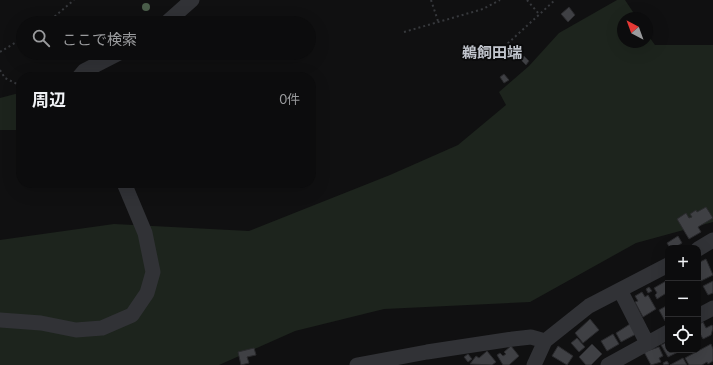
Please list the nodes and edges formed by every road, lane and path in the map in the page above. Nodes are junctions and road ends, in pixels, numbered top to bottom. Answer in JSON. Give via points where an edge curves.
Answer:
{"nodes":[{"id":1,"x":74,"y":0,"type":"edge"},
{"id":2,"x":192,"y":0,"type":"edge"},
{"id":3,"x":431,"y":0,"type":"edge"},
{"id":4,"x":500,"y":0,"type":"edge"},
{"id":5,"x":527,"y":0,"type":"edge"},
{"id":6,"x":555,"y":0,"type":"edge"},
{"id":7,"x":540,"y":14,"type":"junction"},
{"id":8,"x":55,"y":16,"type":"edge"},
{"id":9,"x":174,"y":16,"type":"edge"},
{"id":10,"x":438,"y":21,"type":"junction"},
{"id":11,"x":404,"y":32,"type":"dead end"},
{"id":12,"x":16,"y":42,"type":"edge"},
{"id":13,"x":0,"y":52,"type":"edge"},
{"id":14,"x":493,"y":57,"type":"dead end"},
{"id":15,"x":105,"y":60,"type":"edge"},
{"id":16,"x":0,"y":70,"type":"edge"},
{"id":17,"x":83,"y":72,"type":"edge"},
{"id":18,"x":16,"y":84,"type":"edge"},
{"id":19,"x":126,"y":188,"type":"edge"},
{"id":20,"x":713,"y":240,"type":"edge"},
{"id":21,"x":701,"y":247,"type":"edge"},
{"id":22,"x":665,"y":267,"type":"edge"},
{"id":23,"x":620,"y":290,"type":"junction"},
{"id":24,"x":713,"y":308,"type":"edge"},
{"id":25,"x":701,"y":314,"type":"edge"},
{"id":26,"x":0,"y":320,"type":"edge"},
{"id":27,"x":665,"y":334,"type":"edge"},
{"id":28,"x":545,"y":342,"type":"junction"},
{"id":29,"x":647,"y":343,"type":"junction"},
{"id":30,"x":357,"y":365,"type":"edge"},
{"id":31,"x":534,"y":365,"type":"edge"},
{"id":32,"x":608,"y":365,"type":"edge"}],
"edges":[{"from":1,"to":8,"type":"path"},
{"from":2,"to":9,"type":"street"},
{"from":3,"to":10,"type":"path"},
{"from":4,"to":10,"type":"path","via":[[484,8]]},
{"from":5,"to":7,"type":"path"},
{"from":6,"to":7,"type":"path"},
{"from":7,"to":14,"type":"path"},
{"from":10,"to":11,"type":"path"},
{"from":12,"to":13,"type":"path"},
{"from":15,"to":17,"type":"street"},
{"from":16,"to":18,"type":"path","via":[[5,78]]},
{"from":19,"to":26,"type":"street","via":[[145,233],[153,272],[147,293],[132,315],[102,328],[76,330],[41,323]]},
{"from":20,"to":21,"type":"street"},
{"from":22,"to":23,"type":"street"},
{"from":23,"to":28,"type":"street","via":[[590,306]]},
{"from":23,"to":29,"type":"street"},
{"from":24,"to":25,"type":"street"},
{"from":27,"to":29,"type":"street"},
{"from":28,"to":30,"type":"street","via":[[531,337],[513,339]]},
{"from":28,"to":31,"type":"street"},
{"from":29,"to":32,"type":"street"}]}
